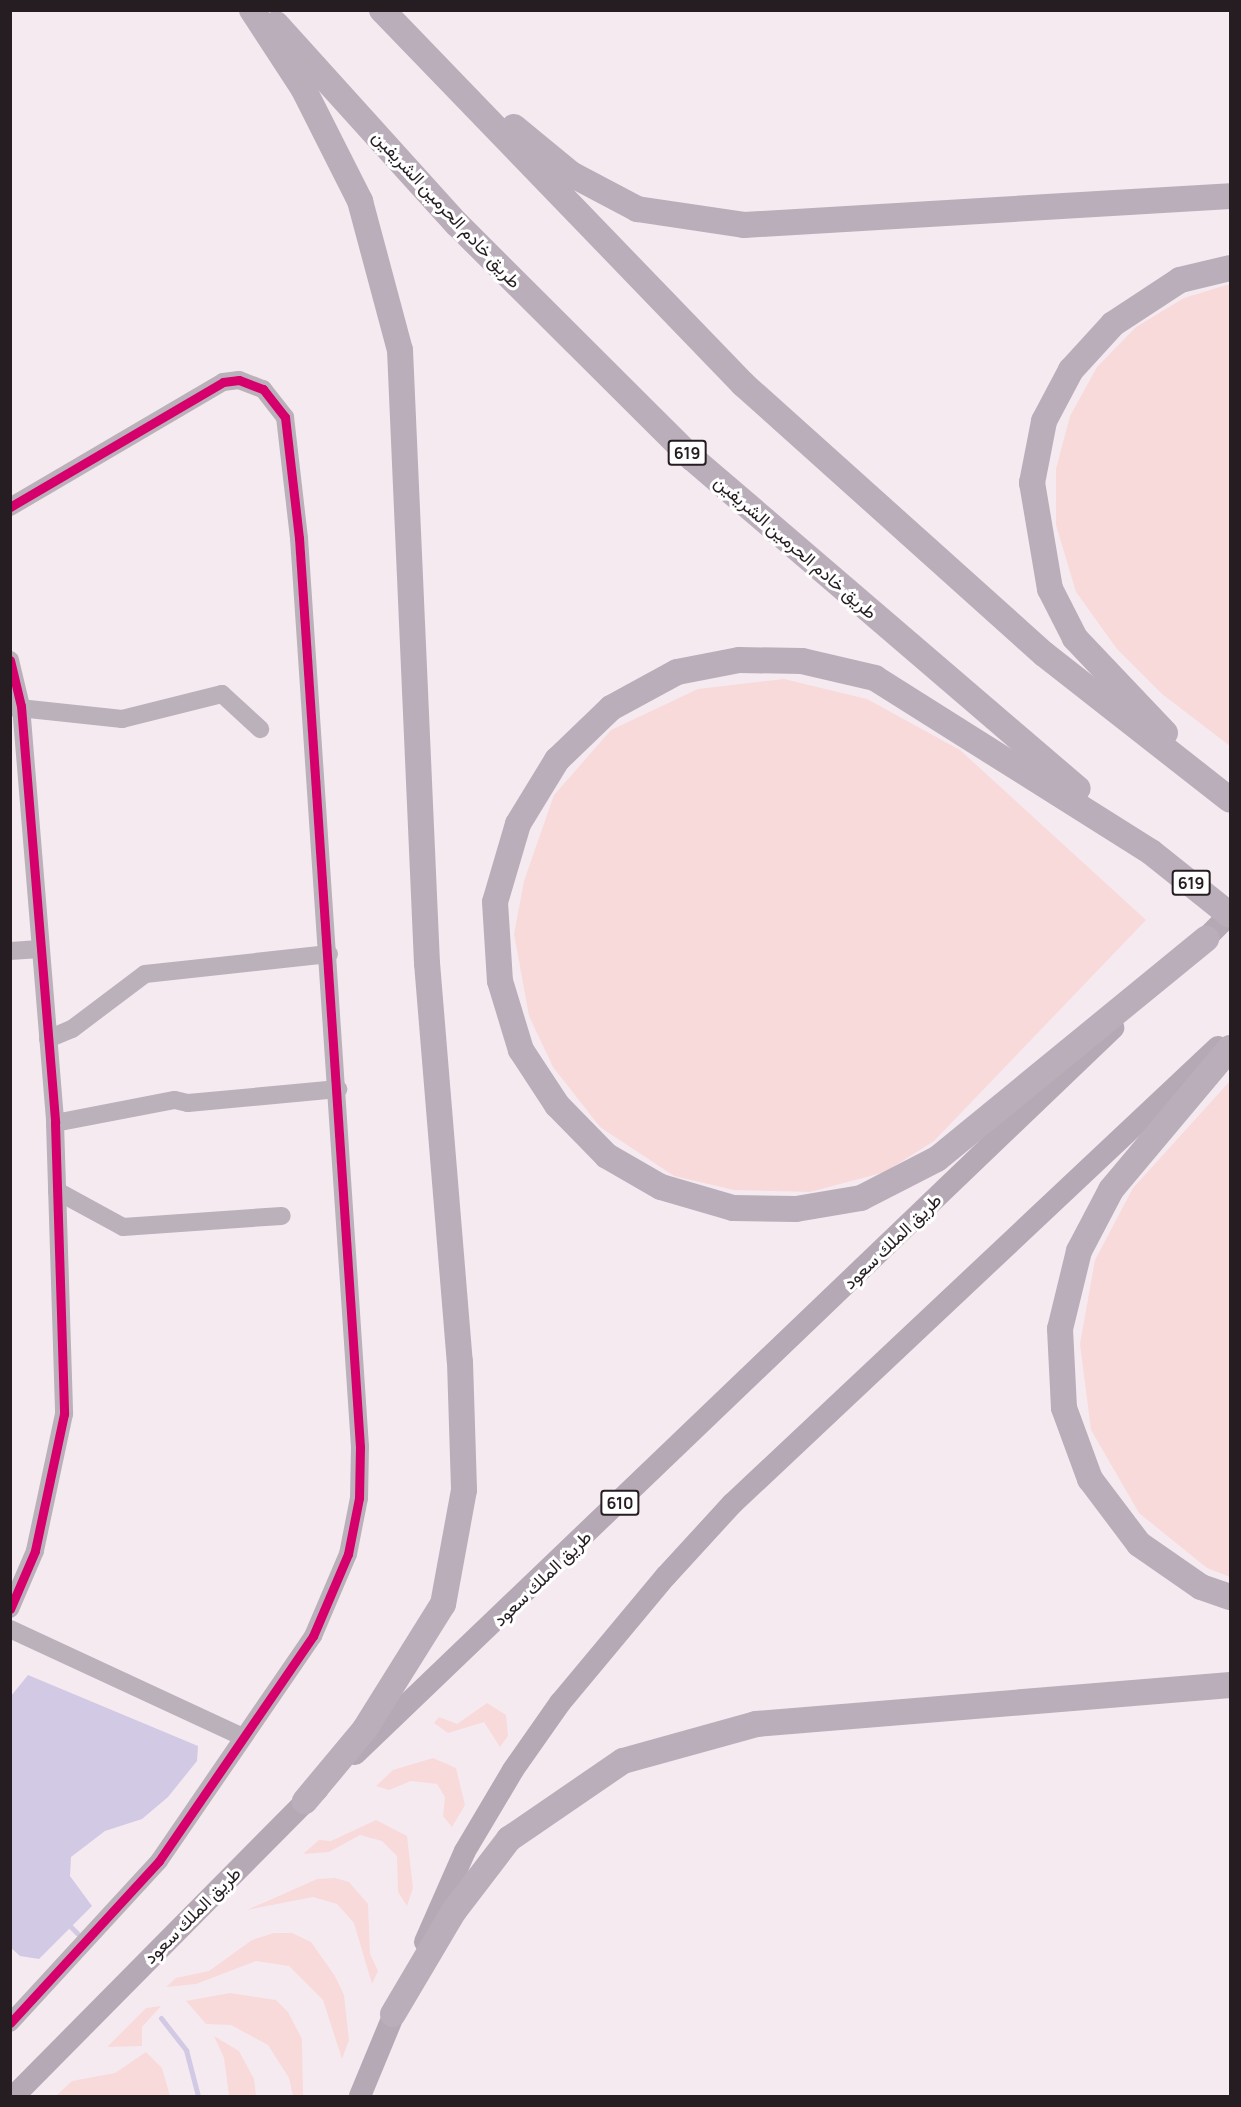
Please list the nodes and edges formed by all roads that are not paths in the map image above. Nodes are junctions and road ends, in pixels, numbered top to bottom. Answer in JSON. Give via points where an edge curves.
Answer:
{"nodes":[{"id":1,"x":252,"y":10,"type":"edge"},
{"id":2,"x":264,"y":10,"type":"edge"},
{"id":3,"x":382,"y":10,"type":"edge"},
{"id":4,"x":416,"y":45,"type":"junction"},
{"id":5,"x":1230,"y":196,"type":"edge"},
{"id":6,"x":1230,"y":268,"type":"edge"},
{"id":7,"x":10,"y":507,"type":"edge"},
{"id":8,"x":10,"y":660,"type":"edge"},
{"id":9,"x":16,"y":707,"type":"edge"},
{"id":10,"x":260,"y":729,"type":"dead end"},
{"id":11,"x":17,"y":742,"type":"edge"},
{"id":12,"x":1227,"y":797,"type":"edge"},
{"id":13,"x":1151,"y":852,"type":"junction"},
{"id":14,"x":1230,"y":914,"type":"edge"},
{"id":15,"x":1206,"y":939,"type":"junction"},
{"id":16,"x":40,"y":949,"type":"junction"},
{"id":17,"x":10,"y":951,"type":"edge"},
{"id":18,"x":329,"y":954,"type":"junction"},
{"id":19,"x":1230,"y":1036,"type":"edge"},
{"id":20,"x":48,"y":1039,"type":"junction"},
{"id":21,"x":1230,"y":1048,"type":"edge"},
{"id":22,"x":338,"y":1089,"type":"junction"},
{"id":23,"x":55,"y":1123,"type":"junction"},
{"id":24,"x":57,"y":1191,"type":"junction"},
{"id":25,"x":282,"y":1216,"type":"dead end"},
{"id":26,"x":1230,"y":1597,"type":"edge"},
{"id":27,"x":10,"y":1608,"type":"edge"},
{"id":28,"x":10,"y":1629,"type":"edge"},
{"id":29,"x":1230,"y":1684,"type":"edge"},
{"id":30,"x":243,"y":1737,"type":"junction"},
{"id":31,"x":305,"y":1801,"type":"junction"},
{"id":32,"x":393,"y":2014,"type":"junction"},
{"id":33,"x":10,"y":2023,"type":"edge"},
{"id":34,"x":14,"y":2097,"type":"edge"},
{"id":35,"x":360,"y":2097,"type":"edge"}],
"edges":[{"from":1,"to":31,"type":"highway","via":[[303,88],[360,201],[400,350],[427,963],[460,1362],[464,1479],[456,1551],[443,1604],[365,1729]]},
{"from":2,"to":13,"type":"highway","name":"طريق خادم الحرمين الشريفين","number":"619","via":[[457,224],[692,458]]},
{"from":3,"to":4,"type":"highway"},
{"from":4,"to":5,"type":"highway","via":[[571,174],[636,209],[744,225]]},
{"from":4,"to":12,"type":"highway","via":[[743,384],[1044,654]]},
{"from":6,"to":12,"type":"highway","via":[[1180,280],[1113,324],[1078,362],[1044,421],[1032,483],[1050,588],[1076,638]]},
{"from":7,"to":18,"type":"street","via":[[205,389],[239,380],[263,389],[280,406],[299,538]]},
{"from":8,"to":9,"type":"street"},
{"from":9,"to":10,"type":"street","via":[[122,719],[222,694]]},
{"from":9,"to":11,"type":"street"},
{"from":11,"to":16,"type":"street"},
{"from":13,"to":14,"type":"highway","number":"619","bridge":true},
{"from":13,"to":15,"type":"highway","via":[[875,678],[802,661],[739,660],[677,672],[611,708],[557,760],[518,824],[495,902],[500,981],[521,1050],[557,1105],[607,1156],[661,1187],[733,1208],[796,1209],[861,1198],[937,1159]]},
{"from":14,"to":15,"type":"main road","name":"طريق الملك سعود","number":"610"},
{"from":15,"to":31,"type":"main road","name":"طريق الملك سعود","number":"610"},
{"from":16,"to":17,"type":"street"},
{"from":16,"to":20,"type":"street"},
{"from":18,"to":20,"type":"street","via":[[145,974],[72,1029]]},
{"from":18,"to":22,"type":"street"},
{"from":19,"to":32,"type":"main road","via":[[732,1504],[615,1635],[513,1770],[465,1851]]},
{"from":20,"to":23,"type":"street"},
{"from":21,"to":26,"type":"highway","via":[[1111,1190],[1079,1251],[1060,1329],[1064,1408],[1090,1479],[1139,1544],[1201,1587]]},
{"from":22,"to":23,"type":"street","via":[[188,1103],[175,1100]]},
{"from":22,"to":30,"type":"street","via":[[359,1498],[335,1594],[313,1636]]},
{"from":23,"to":24,"type":"street"},
{"from":24,"to":25,"type":"street","via":[[123,1227]]},
{"from":24,"to":27,"type":"street","via":[[64,1414],[35,1551]]},
{"from":28,"to":30,"type":"street"},
{"from":29,"to":32,"type":"highway","via":[[756,1724],[623,1761],[509,1839],[454,1911]]},
{"from":30,"to":33,"type":"street","via":[[152,1869]]},
{"from":31,"to":34,"type":"main road","name":"طريق الملك سعود","number":"610"},
{"from":32,"to":35,"type":"main road"}]}
